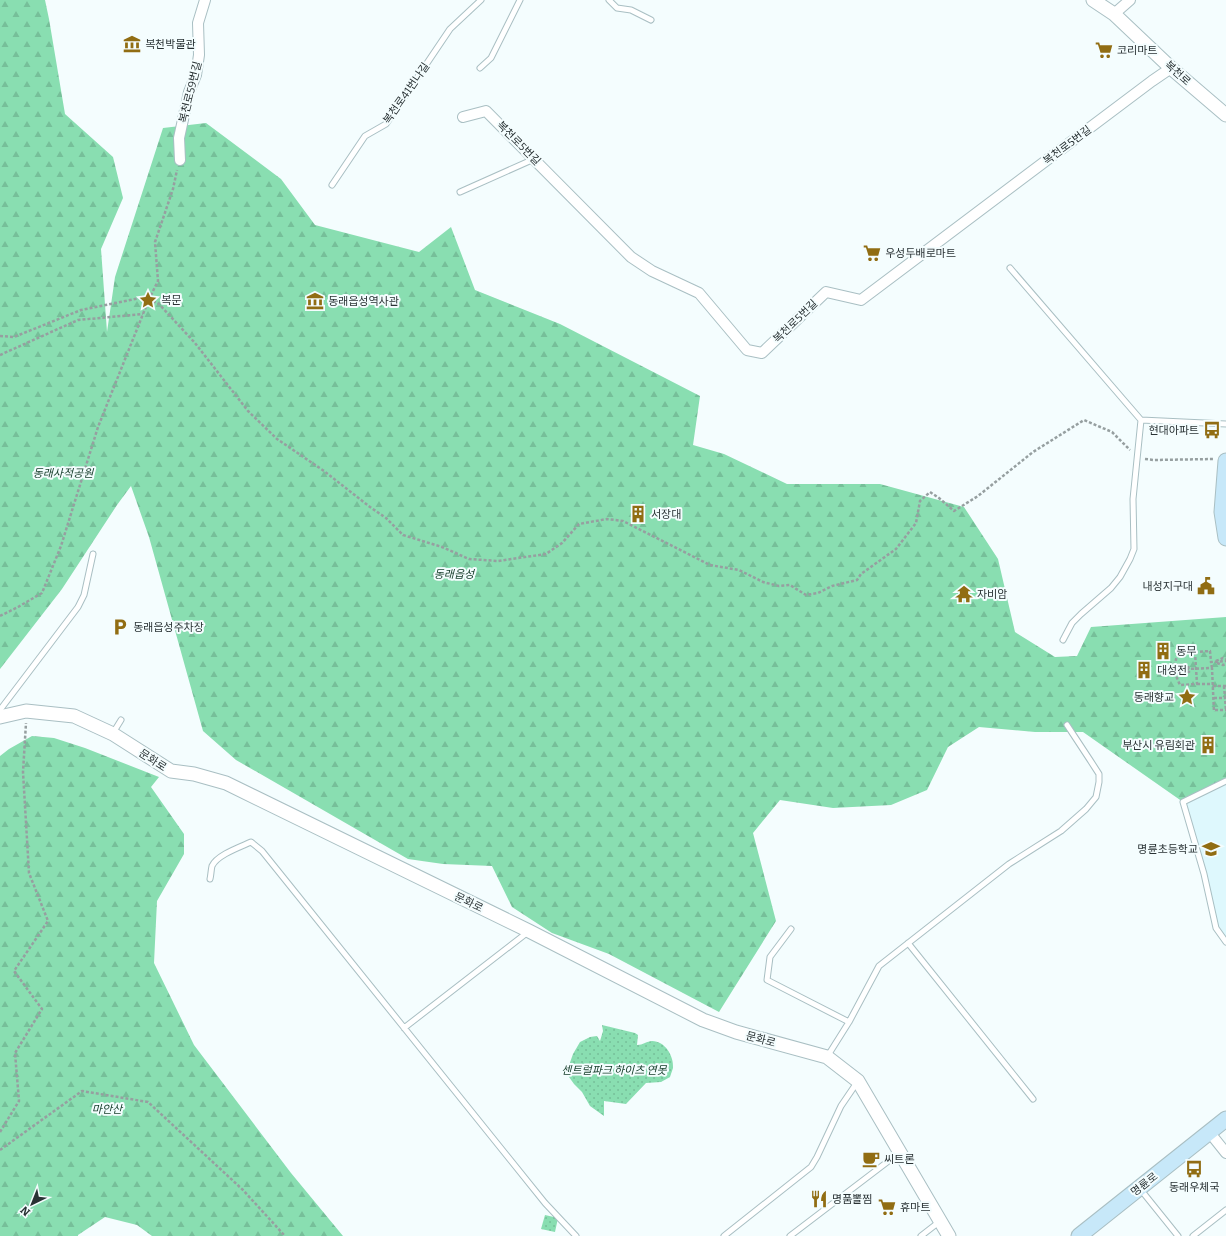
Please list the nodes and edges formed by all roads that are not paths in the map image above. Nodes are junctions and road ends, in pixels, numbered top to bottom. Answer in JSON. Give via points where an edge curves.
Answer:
{"nodes":[{"id":1,"x":205,"y":0,"type":"edge"},
{"id":2,"x":481,"y":0,"type":"edge"},
{"id":3,"x":520,"y":0,"type":"edge"},
{"id":4,"x":609,"y":0,"type":"edge"},
{"id":5,"x":1093,"y":0,"type":"edge"},
{"id":6,"x":1130,"y":0,"type":"edge"},
{"id":7,"x":1114,"y":14,"type":"junction"},
{"id":8,"x":651,"y":20,"type":"dead end"},
{"id":9,"x":480,"y":68,"type":"dead end"},
{"id":10,"x":1171,"y":68,"type":"junction"},
{"id":11,"x":1226,"y":115,"type":"edge"},
{"id":12,"x":463,"y":117,"type":"dead end"},
{"id":13,"x":534,"y":159,"type":"junction"},
{"id":14,"x":180,"y":160,"type":"road end"},
{"id":15,"x":332,"y":185,"type":"dead end"},
{"id":16,"x":460,"y":192,"type":"dead end"},
{"id":17,"x":1010,"y":268,"type":"dead end"},
{"id":18,"x":1141,"y":420,"type":"junction"},
{"id":19,"x":1226,"y":424,"type":"edge"},
{"id":20,"x":1226,"y":462,"type":"edge"},
{"id":21,"x":1226,"y":538,"type":"edge"},
{"id":22,"x":93,"y":554,"type":"dead end"},
{"id":23,"x":1063,"y":640,"type":"dead end"},
{"id":24,"x":0,"y":710,"type":"edge"},
{"id":25,"x":0,"y":717,"type":"edge"},
{"id":26,"x":121,"y":720,"type":"dead end"},
{"id":27,"x":1067,"y":725,"type":"dead end"},
{"id":28,"x":113,"y":734,"type":"junction"},
{"id":29,"x":1226,"y":780,"type":"edge"},
{"id":30,"x":210,"y":879,"type":"dead end"},
{"id":31,"x":791,"y":929,"type":"dead end"},
{"id":32,"x":529,"y":931,"type":"junction"},
{"id":33,"x":1226,"y":942,"type":"edge"},
{"id":34,"x":908,"y":943,"type":"junction"},
{"id":35,"x":849,"y":1022,"type":"junction"},
{"id":36,"x":404,"y":1028,"type":"junction"},
{"id":37,"x":828,"y":1057,"type":"junction"},
{"id":38,"x":858,"y":1081,"type":"junction"},
{"id":39,"x":1033,"y":1099,"type":"dead end"},
{"id":40,"x":1226,"y":1120,"type":"edge"},
{"id":41,"x":1210,"y":1132,"type":"junction"},
{"id":42,"x":899,"y":1152,"type":"junction"},
{"id":43,"x":1226,"y":1153,"type":"edge"},
{"id":44,"x":1139,"y":1188,"type":"junction"},
{"id":45,"x":1226,"y":1210,"type":"edge"},
{"id":46,"x":940,"y":1221,"type":"junction"},
{"id":47,"x":576,"y":1236,"type":"edge"},
{"id":48,"x":724,"y":1236,"type":"edge"},
{"id":49,"x":790,"y":1236,"type":"edge"},
{"id":50,"x":921,"y":1236,"type":"edge"},
{"id":51,"x":949,"y":1236,"type":"edge"},
{"id":52,"x":1079,"y":1236,"type":"edge"},
{"id":53,"x":1178,"y":1236,"type":"edge"},
{"id":54,"x":1193,"y":1236,"type":"edge"}],
"edges":[{"from":1,"to":14,"type":"street","name":"복천로59번길","via":[[198,23],[199,55],[196,75],[189,92],[179,138]]},
{"from":2,"to":15,"type":"lane","name":"복천로41번나길","via":[[450,29],[386,124],[365,136]]},
{"from":3,"to":9,"type":"lane","via":[[491,58]]},
{"from":4,"to":8,"type":"lane","via":[[617,8],[631,10]]},
{"from":5,"to":7,"type":"street","name":"복천로"},
{"from":6,"to":7,"type":"street"},
{"from":7,"to":10,"type":"street","name":"복천로"},
{"from":10,"to":11,"type":"street","name":"복천로"},
{"from":10,"to":13,"type":"street","name":"복천로5번길","via":[[861,300],[826,292],[762,353],[747,350],[700,293],[652,271],[631,257]]},
{"from":12,"to":13,"type":"street","name":"복천로5번길","via":[[486,111]]},
{"from":13,"to":16,"type":"lane"},
{"from":17,"to":18,"type":"lane"},
{"from":18,"to":19,"type":"lane"},
{"from":18,"to":23,"type":"lane","via":[[1133,499],[1134,548],[1120,577],[1072,623]]},
{"from":20,"to":21,"type":"main road","via":[[1222,512]]},
{"from":22,"to":24,"type":"lane","via":[[84,595],[78,607]]},
{"from":25,"to":28,"type":"street","name":"문화로","via":[[26,711],[74,716]]},
{"from":26,"to":28,"type":"lane"},
{"from":27,"to":34,"type":"lane","via":[[1099,774],[1096,797],[1062,831],[1009,864]]},
{"from":28,"to":32,"type":"street","name":"문화로","via":[[170,771],[194,774],[226,783]]},
{"from":29,"to":33,"type":"lane","via":[[1183,802],[1204,874],[1216,928]]},
{"from":30,"to":36,"type":"lane","via":[[212,866],[218,860],[251,842],[262,851]]},
{"from":31,"to":35,"type":"lane","via":[[770,957],[767,980]]},
{"from":32,"to":36,"type":"lane"},
{"from":32,"to":37,"type":"street","name":"문화로","via":[[703,1020],[736,1032]]},
{"from":34,"to":35,"type":"lane","via":[[880,966]]},
{"from":34,"to":39,"type":"lane"},
{"from":35,"to":37,"type":"lane"},
{"from":36,"to":47,"type":"lane","via":[[545,1203]]},
{"from":37,"to":38,"type":"street","name":"문화로"},
{"from":38,"to":42,"type":"street","name":"문화로"},
{"from":38,"to":48,"type":"lane","via":[[841,1106],[811,1167]]},
{"from":40,"to":41,"type":"main road","name":"명륜로"},
{"from":41,"to":43,"type":"street"},
{"from":41,"to":44,"type":"main road","name":"명륜로"},
{"from":42,"to":46,"type":"street","name":"문화로"},
{"from":42,"to":49,"type":"lane"},
{"from":44,"to":52,"type":"main road","name":"명륜로"},
{"from":44,"to":53,"type":"lane"},
{"from":45,"to":54,"type":"lane"},
{"from":46,"to":50,"type":"lane"},
{"from":46,"to":51,"type":"street","name":"문화로"}]}
